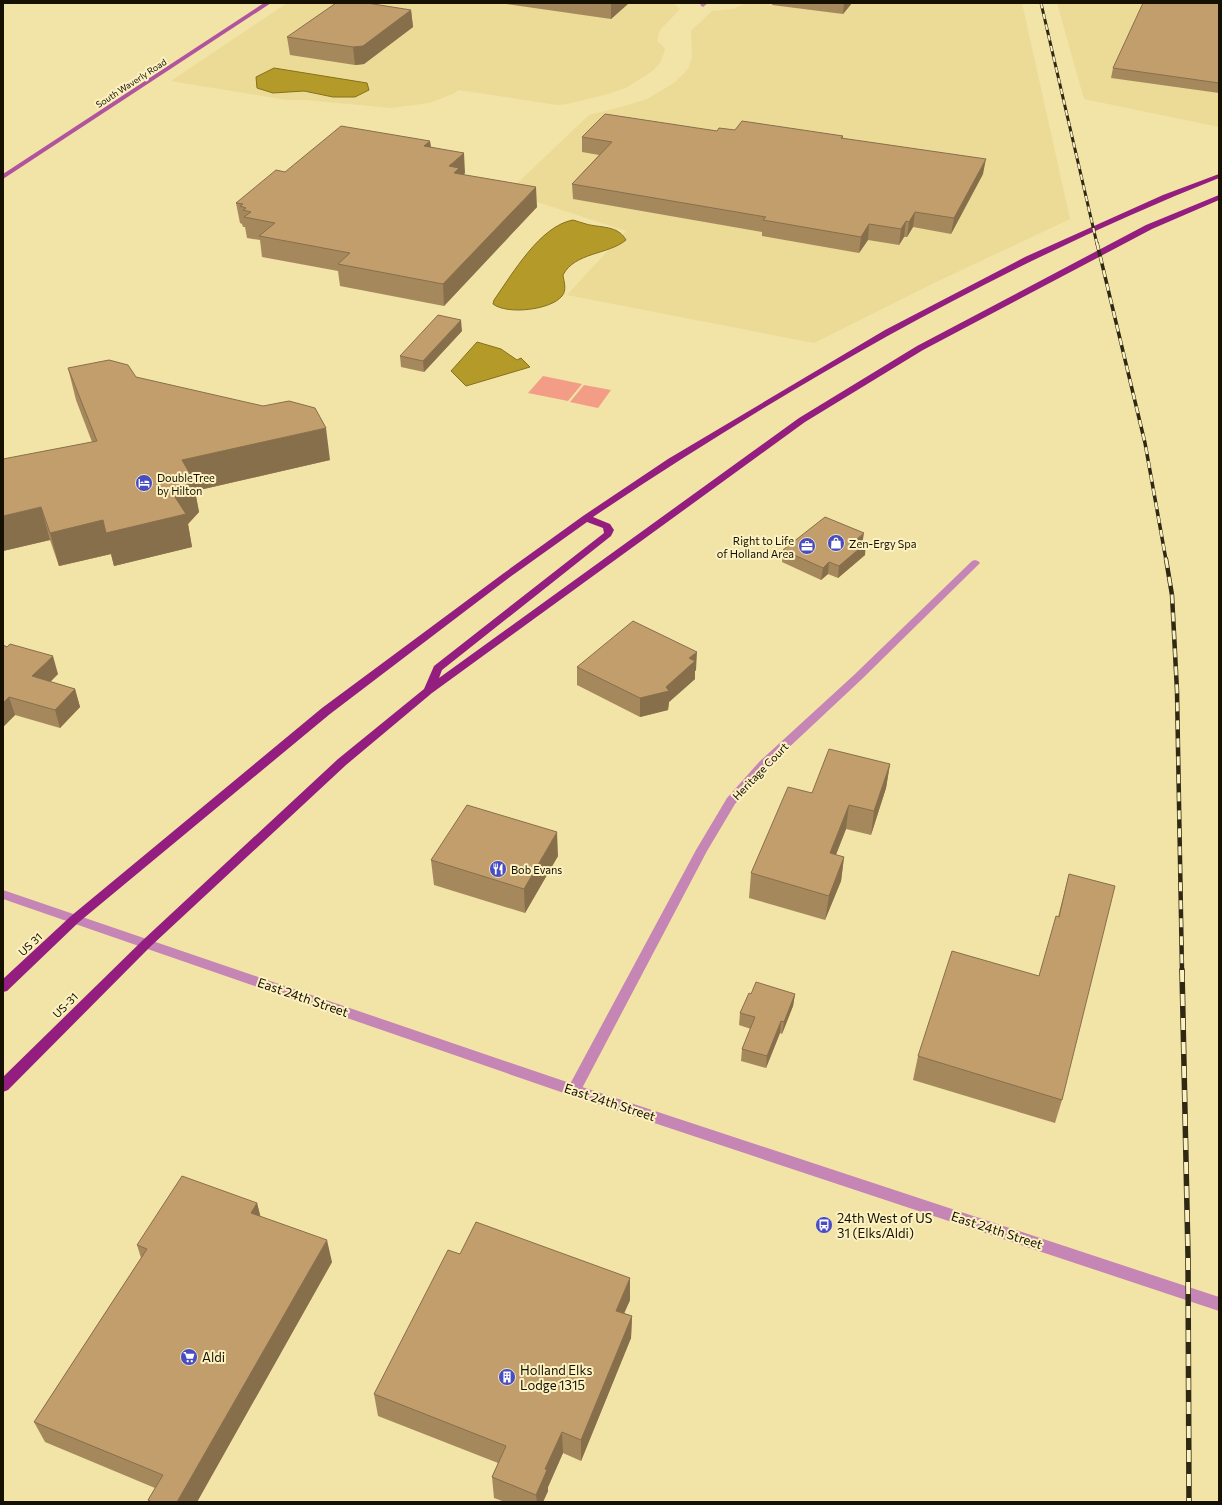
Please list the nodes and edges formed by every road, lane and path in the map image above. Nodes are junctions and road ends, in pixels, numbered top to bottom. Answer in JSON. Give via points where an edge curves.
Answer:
{"nodes":[{"id":1,"x":268,"y":3,"type":"edge"},
{"id":2,"x":1219,"y":176,"type":"edge"},
{"id":3,"x":3,"y":177,"type":"edge"},
{"id":4,"x":1219,"y":197,"type":"edge"},
{"id":5,"x":586,"y":518,"type":"junction"},
{"id":6,"x":975,"y":563,"type":"dead end"},
{"id":7,"x":428,"y":691,"type":"junction"},
{"id":8,"x":3,"y":894,"type":"edge"},
{"id":9,"x":75,"y":919,"type":"junction"},
{"id":10,"x":147,"y":943,"type":"junction"},
{"id":11,"x":3,"y":987,"type":"edge"},
{"id":12,"x":3,"y":1086,"type":"edge"},
{"id":13,"x":574,"y":1090,"type":"junction"},
{"id":14,"x":1219,"y":1304,"type":"edge"}],
"edges":[{"from":1,"to":3,"type":"main road","name":"South Waverly Road"},
{"from":2,"to":5,"type":"highway","number":"US 31","via":[[1028,259],[888,332],[671,461]]},
{"from":4,"to":7,"type":"highway","name":"US-31","via":[[1149,227],[920,348],[802,420]]},
{"from":5,"to":7,"type":"highway","via":[[607,526],[608,534],[438,668]]},
{"from":5,"to":9,"type":"highway","number":"US 31","via":[[326,711]]},
{"from":6,"to":13,"type":"street","name":"Heritage Court","via":[[764,764],[731,800]]},
{"from":7,"to":10,"type":"highway","name":"US-31","via":[[342,762]]},
{"from":8,"to":9,"type":"street","name":"East 24th Street"},
{"from":9,"to":10,"type":"street","name":"East 24th Street"},
{"from":9,"to":11,"type":"highway","name":"US 31","number":"US 31"},
{"from":10,"to":12,"type":"highway","name":"US-31"},
{"from":10,"to":13,"type":"street","name":"East 24th Street"},
{"from":13,"to":14,"type":"street","name":"East 24th Street"}]}
